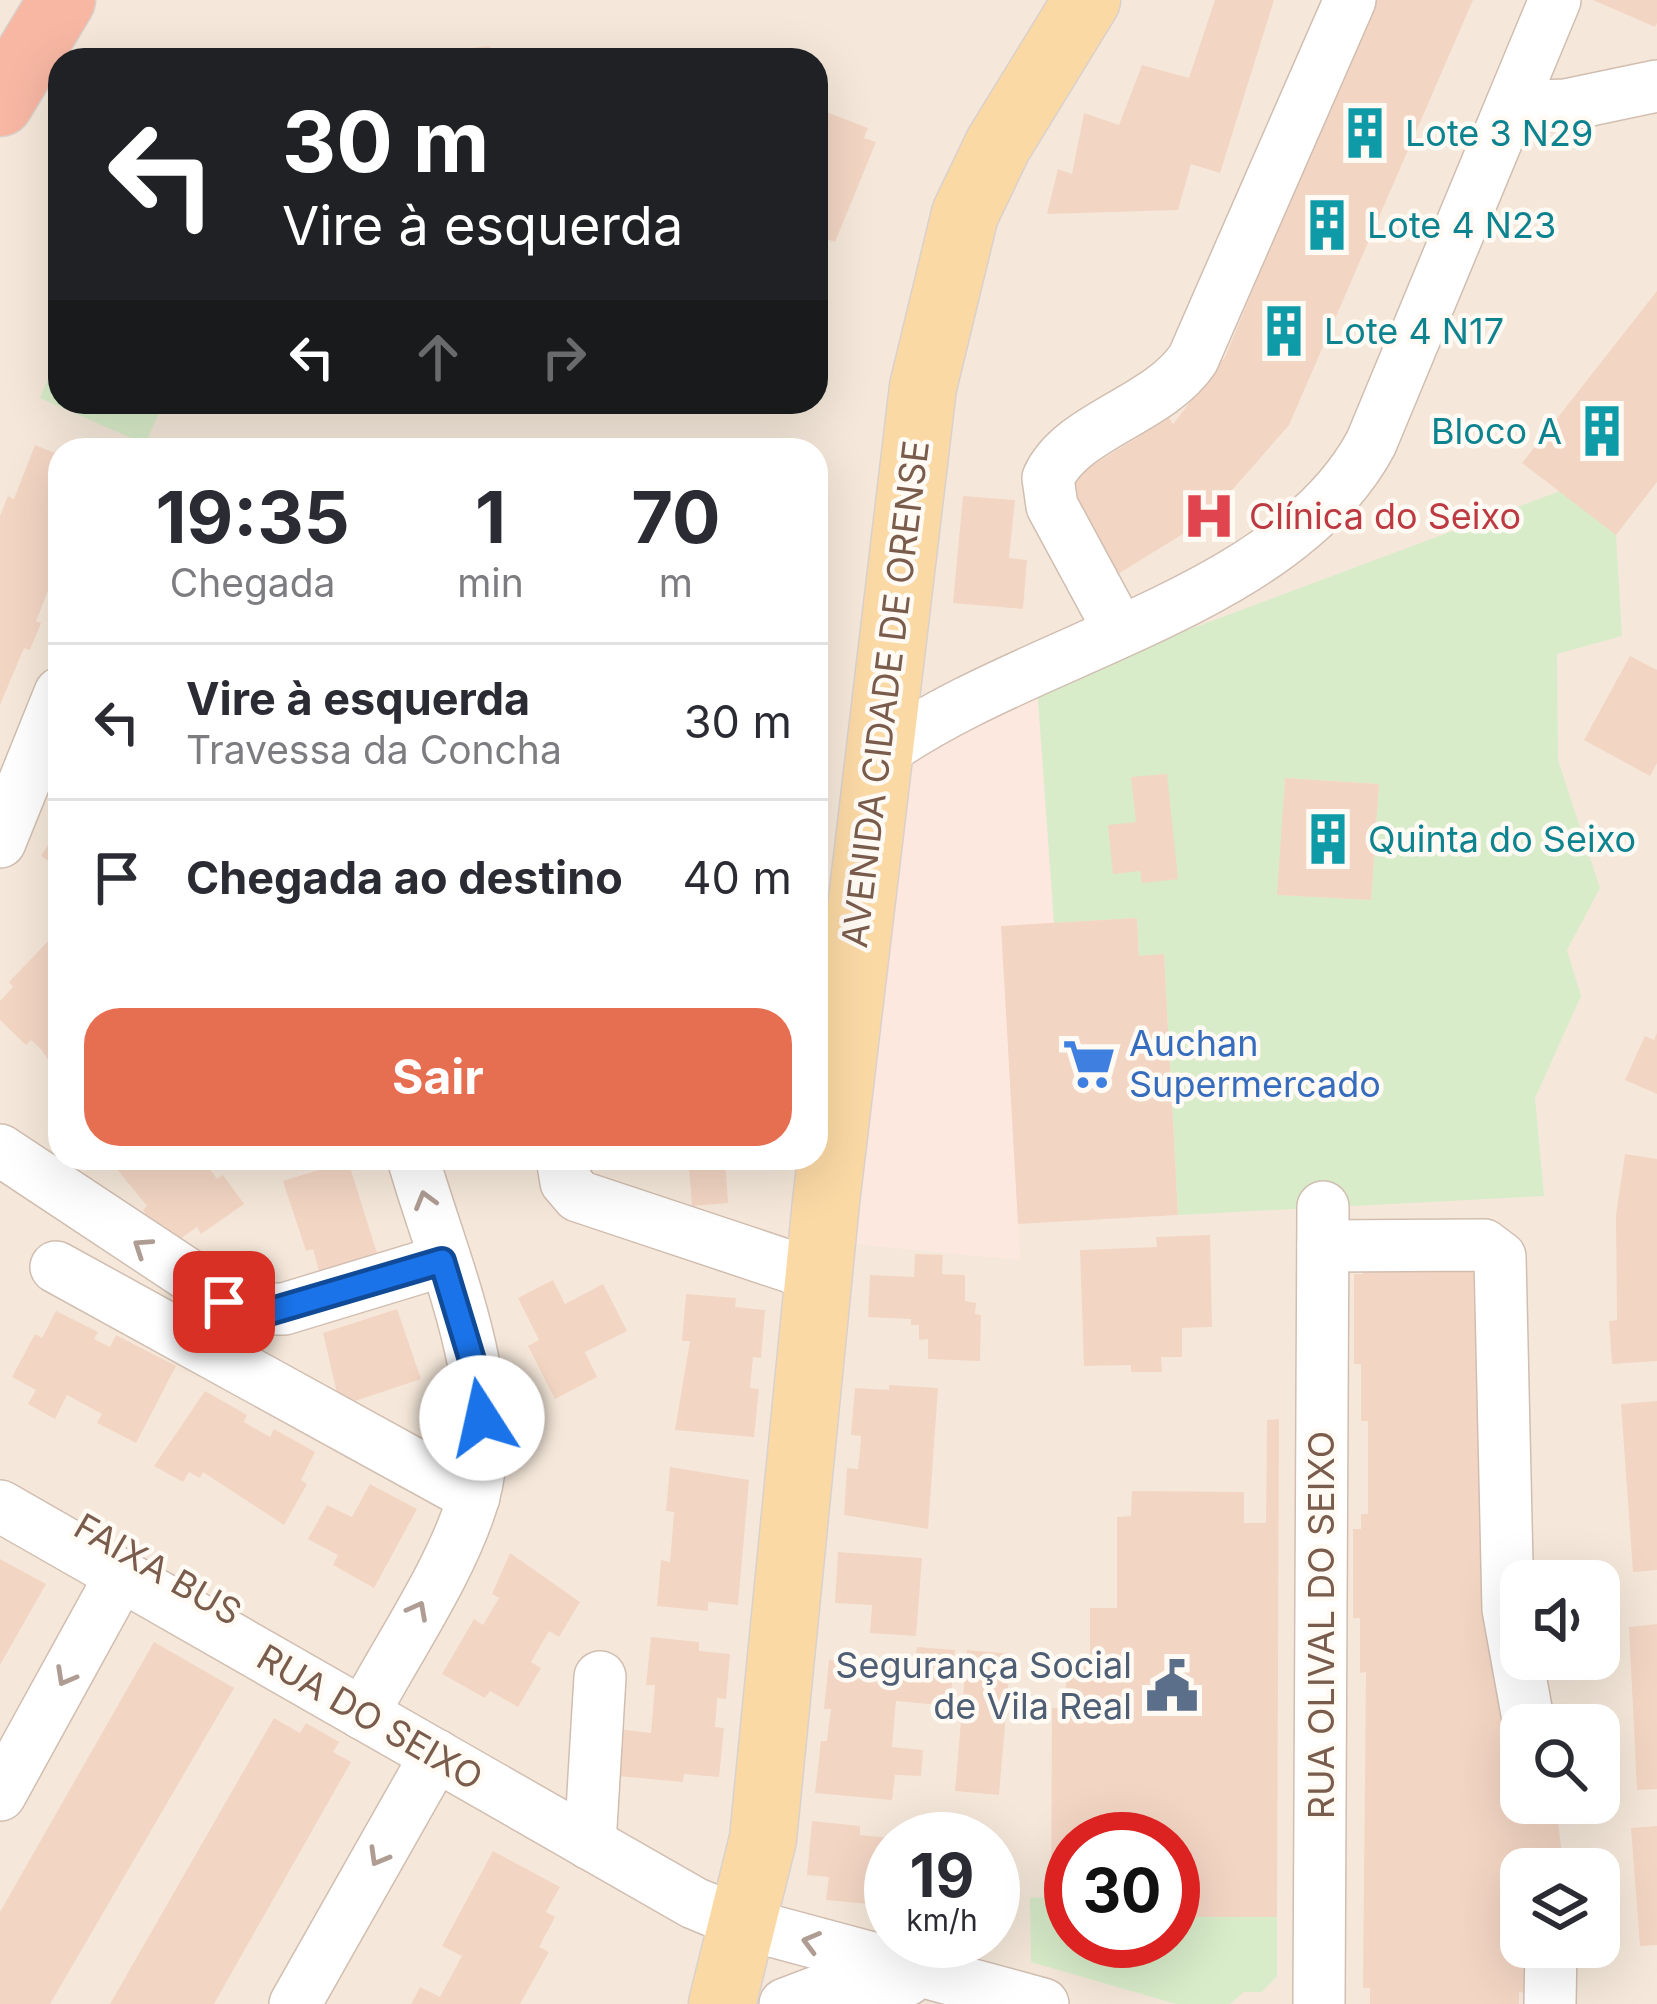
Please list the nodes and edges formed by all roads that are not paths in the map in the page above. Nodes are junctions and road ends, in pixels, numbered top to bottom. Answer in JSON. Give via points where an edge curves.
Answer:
{"nodes":[{"id":1,"x":62,"y":0,"type":"edge"},
{"id":2,"x":1087,"y":0,"type":"edge"},
{"id":3,"x":1350,"y":0,"type":"edge"},
{"id":4,"x":1555,"y":0,"type":"edge"},
{"id":5,"x":1657,"y":86,"type":"edge"},
{"id":6,"x":0,"y":103,"type":"edge"},
{"id":7,"x":1512,"y":106,"type":"junction"},
{"id":8,"x":894,"y":615,"type":"junction"},
{"id":9,"x":1119,"y":630,"type":"junction"},
{"id":10,"x":990,"y":688,"type":"junction"},
{"id":11,"x":48,"y":722,"type":"edge"},
{"id":12,"x":876,"y":757,"type":"junction"},
{"id":13,"x":0,"y":842,"type":"edge"},
{"id":14,"x":0,"y":1150,"type":"edge"},
{"id":15,"x":415,"y":1170,"type":"edge"},
{"id":16,"x":565,"y":1170,"type":"edge"},
{"id":17,"x":442,"y":1261,"type":"junction"},
{"id":18,"x":56,"y":1268,"type":"dead end"},
{"id":19,"x":818,"y":1276,"type":"junction"},
{"id":20,"x":0,"y":1480,"type":"edge"},
{"id":21,"x":474,"y":1497,"type":"junction"},
{"id":22,"x":0,"y":1505,"type":"edge"},
{"id":23,"x":122,"y":1575,"type":"junction"},
{"id":24,"x":600,"y":1677,"type":"dead end"},
{"id":25,"x":369,"y":1703,"type":"junction"},
{"id":26,"x":1525,"y":1704,"type":"edge"},
{"id":27,"x":436,"y":1756,"type":"junction"},
{"id":28,"x":0,"y":1795,"type":"edge"},
{"id":29,"x":591,"y":1830,"type":"junction"},
{"id":30,"x":742,"y":1923,"type":"junction"},
{"id":31,"x":1550,"y":1968,"type":"edge"},
{"id":32,"x":960,"y":1982,"type":"junction"},
{"id":33,"x":295,"y":2004,"type":"edge"},
{"id":34,"x":683,"y":2004,"type":"edge"},
{"id":35,"x":722,"y":2004,"type":"edge"},
{"id":36,"x":785,"y":2004,"type":"edge"},
{"id":37,"x":1043,"y":2004,"type":"edge"},
{"id":38,"x":1319,"y":2004,"type":"edge"},
{"id":39,"x":1550,"y":2004,"type":"edge"}],
"edges":[{"from":1,"to":6,"type":"highway"},
{"from":2,"to":8,"type":"main road","name":"AVENIDA CIDADE DE ORENSE","via":[[965,214],[923,387]]},
{"from":3,"to":9,"type":"street","via":[[1193,358],[1160,394],[1066,452],[1048,478],[1052,506]]},
{"from":4,"to":7,"type":"street"},
{"from":5,"to":7,"type":"street","via":[[1566,105]]},
{"from":7,"to":9,"type":"street","via":[[1340,494],[1279,543]]},
{"from":8,"to":10,"type":"street","via":[[907,652],[930,677]]},
{"from":8,"to":12,"type":"main road","name":"AVENIDA CIDADE DE ORENSE"},
{"from":9,"to":10,"type":"street"},
{"from":10,"to":12,"type":"street","via":[[927,719]]},
{"from":11,"to":13,"type":"street"},
{"from":12,"to":19,"type":"main road","name":"AVENIDA CIDADE DE ORENSE"},
{"from":17,"to":14,"type":"street","one_way":true,"via":[[284,1309],[249,1311],[217,1298]]},
{"from":17,"to":15,"type":"street","one_way":true},
{"from":16,"to":19,"type":"street","via":[[586,1200]]},
{"from":17,"to":21,"type":"street","via":[[480,1401]]},
{"from":18,"to":21,"type":"street"},
{"from":19,"to":30,"type":"main road","name":"AVENIDA CIDADE DE ORENSE","via":[[763,1839]]},
{"from":20,"to":25,"type":"street","name":"FAIXA BUS"},
{"from":25,"to":21,"type":"street","one_way":true},
{"from":22,"to":23,"type":"street","name":"RUA DO SEIXO"},
{"from":23,"to":25,"type":"street","name":"RUA DO SEIXO"},
{"from":23,"to":28,"type":"street","one_way":true},
{"from":24,"to":29,"type":"street"},
{"from":25,"to":27,"type":"street","name":"RUA DO SEIXO"},
{"from":25,"to":29,"type":"street","name":"FAIXA BUS"},
{"from":26,"to":38,"type":"street","name":"RUA OLIVAL DO SEIXO","via":[[1508,1610],[1500,1257],[1484,1245],[1323,1227]]},
{"from":27,"to":29,"type":"street","name":"RUA DO SEIXO"},
{"from":27,"to":33,"type":"street","one_way":true},
{"from":29,"to":30,"type":"street","name":"RUA DO SEIXO","via":[[694,1904]]},
{"from":32,"to":30,"type":"street","name":"RUA DO SEIXO","one_way":true},
{"from":30,"to":34,"type":"main road","name":"AVENIDA CIDADE DE ORENSE"},
{"from":30,"to":35,"type":"main road","name":"AVENIDA CIDADE DE ORENSE"},
{"from":31,"to":39,"type":"street"},
{"from":32,"to":36,"type":"street","via":[[853,1983]]},
{"from":32,"to":37,"type":"street","name":"RUA DO SEIXO"}]}
